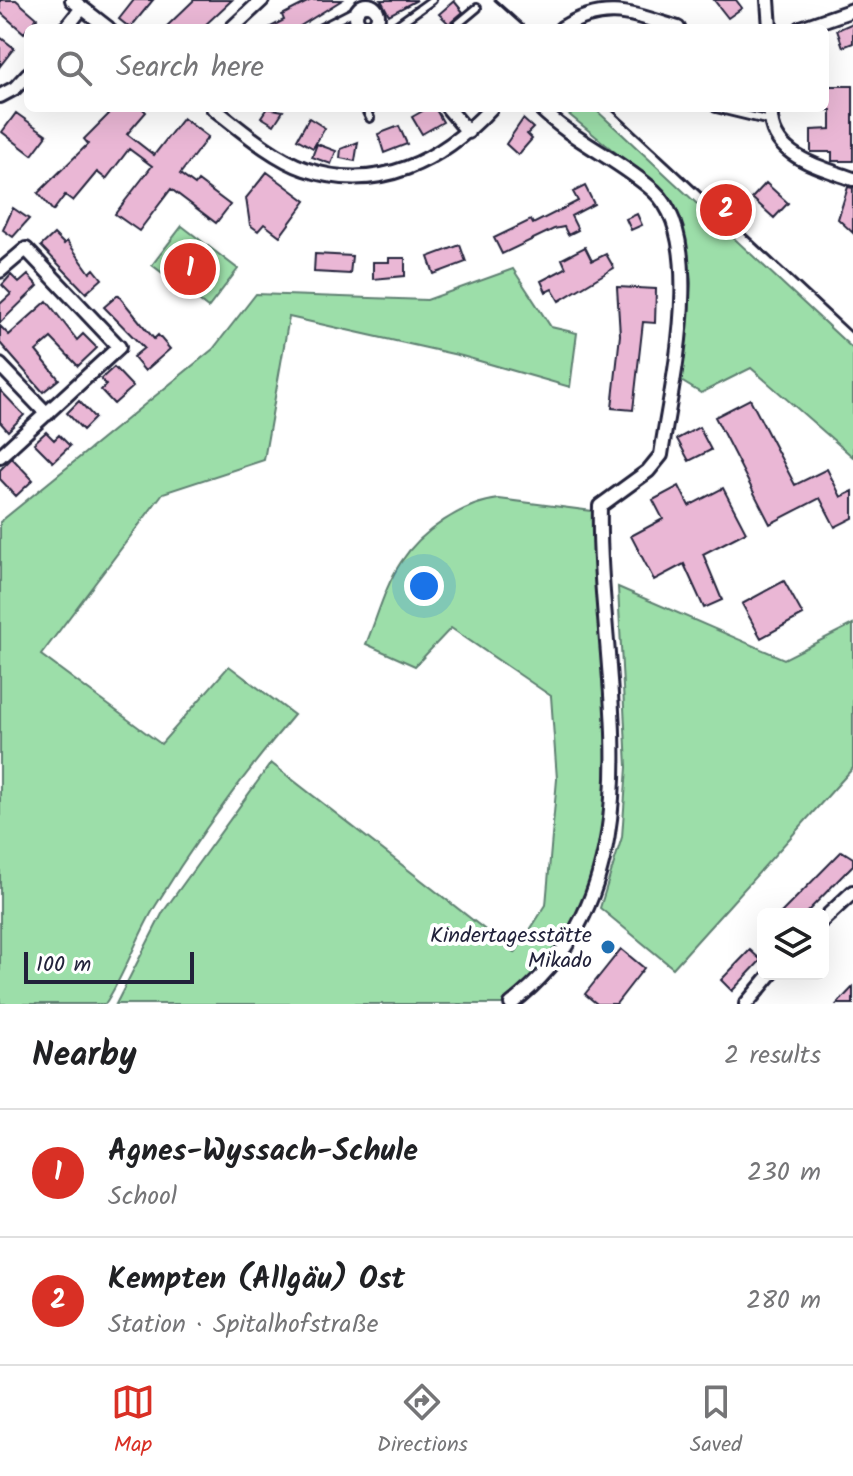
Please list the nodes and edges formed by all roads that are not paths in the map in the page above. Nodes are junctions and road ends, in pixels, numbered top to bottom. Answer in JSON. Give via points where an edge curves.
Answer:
{"nodes":[{"id":1,"x":262,"y":0,"type":"edge"},
{"id":2,"x":432,"y":0,"type":"edge"},
{"id":3,"x":768,"y":0,"type":"edge"},
{"id":4,"x":77,"y":4,"type":"edge"},
{"id":5,"x":624,"y":6,"type":"edge"},
{"id":6,"x":360,"y":8,"type":"joint"},
{"id":7,"x":477,"y":8,"type":"dead end"},
{"id":8,"x":853,"y":10,"type":"edge"},
{"id":9,"x":68,"y":24,"type":"edge"},
{"id":10,"x":103,"y":24,"type":"edge"},
{"id":11,"x":236,"y":24,"type":"edge"},
{"id":12,"x":329,"y":24,"type":"edge"},
{"id":13,"x":360,"y":24,"type":"edge"},
{"id":14,"x":399,"y":24,"type":"edge"},
{"id":15,"x":458,"y":24,"type":"edge"},
{"id":16,"x":569,"y":24,"type":"edge"},
{"id":17,"x":668,"y":24,"type":"edge"},
{"id":18,"x":770,"y":24,"type":"edge"},
{"id":19,"x":813,"y":24,"type":"edge"},
{"id":20,"x":24,"y":78,"type":"edge"},
{"id":21,"x":0,"y":96,"type":"edge"},
{"id":22,"x":219,"y":112,"type":"edge"},
{"id":23,"x":367,"y":112,"type":"edge"},
{"id":24,"x":451,"y":112,"type":"edge"},
{"id":25,"x":487,"y":112,"type":"edge"},
{"id":26,"x":545,"y":112,"type":"edge"},
{"id":27,"x":747,"y":112,"type":"edge"},
{"id":28,"x":771,"y":115,"type":"edge"},
{"id":29,"x":370,"y":118,"type":"dead end"},
{"id":30,"x":468,"y":132,"type":"junction"},
{"id":31,"x":853,"y":179,"type":"edge"},
{"id":32,"x":0,"y":271,"type":"edge"},
{"id":33,"x":0,"y":365,"type":"edge"},
{"id":34,"x":47,"y":414,"type":"junction"},
{"id":35,"x":0,"y":456,"type":"edge"},
{"id":36,"x":848,"y":896,"type":"edge"},
{"id":37,"x":853,"y":910,"type":"edge"},
{"id":38,"x":829,"y":914,"type":"edge"},
{"id":39,"x":766,"y":980,"type":"edge"},
{"id":40,"x":511,"y":1004,"type":"edge"},
{"id":41,"x":746,"y":1004,"type":"edge"}],
"edges":[{"from":1,"to":11,"type":"street"},
{"from":2,"to":14,"type":"lane"},
{"from":3,"to":18,"type":"street"},
{"from":4,"to":9,"type":"street"},
{"from":4,"to":10,"type":"street"},
{"from":5,"to":16,"type":"street","via":[[588,13]]},
{"from":5,"to":17,"type":"street"},
{"from":6,"to":12,"type":"lane"},
{"from":6,"to":13,"type":"street"},
{"from":7,"to":15,"type":"lane"},
{"from":8,"to":19,"type":"street"},
{"from":20,"to":21,"type":"street"},
{"from":22,"to":30,"type":"street","via":[[302,168],[340,178],[402,172],[448,149]]},
{"from":23,"to":29,"type":"lane"},
{"from":24,"to":30,"type":"street"},
{"from":25,"to":30,"type":"street"},
{"from":26,"to":40,"type":"street","via":[[654,191],[675,225],[683,294],[661,455],[600,506],[614,705],[609,834],[594,890],[561,953]]},
{"from":27,"to":28,"type":"lane"},
{"from":28,"to":31,"type":"street","via":[[782,146]]},
{"from":32,"to":34,"type":"street","via":[[26,249],[119,347]]},
{"from":33,"to":34,"type":"street"},
{"from":34,"to":35,"type":"street"},
{"from":36,"to":37,"type":"street"},
{"from":36,"to":38,"type":"street"},
{"from":39,"to":41,"type":"street"}]}
